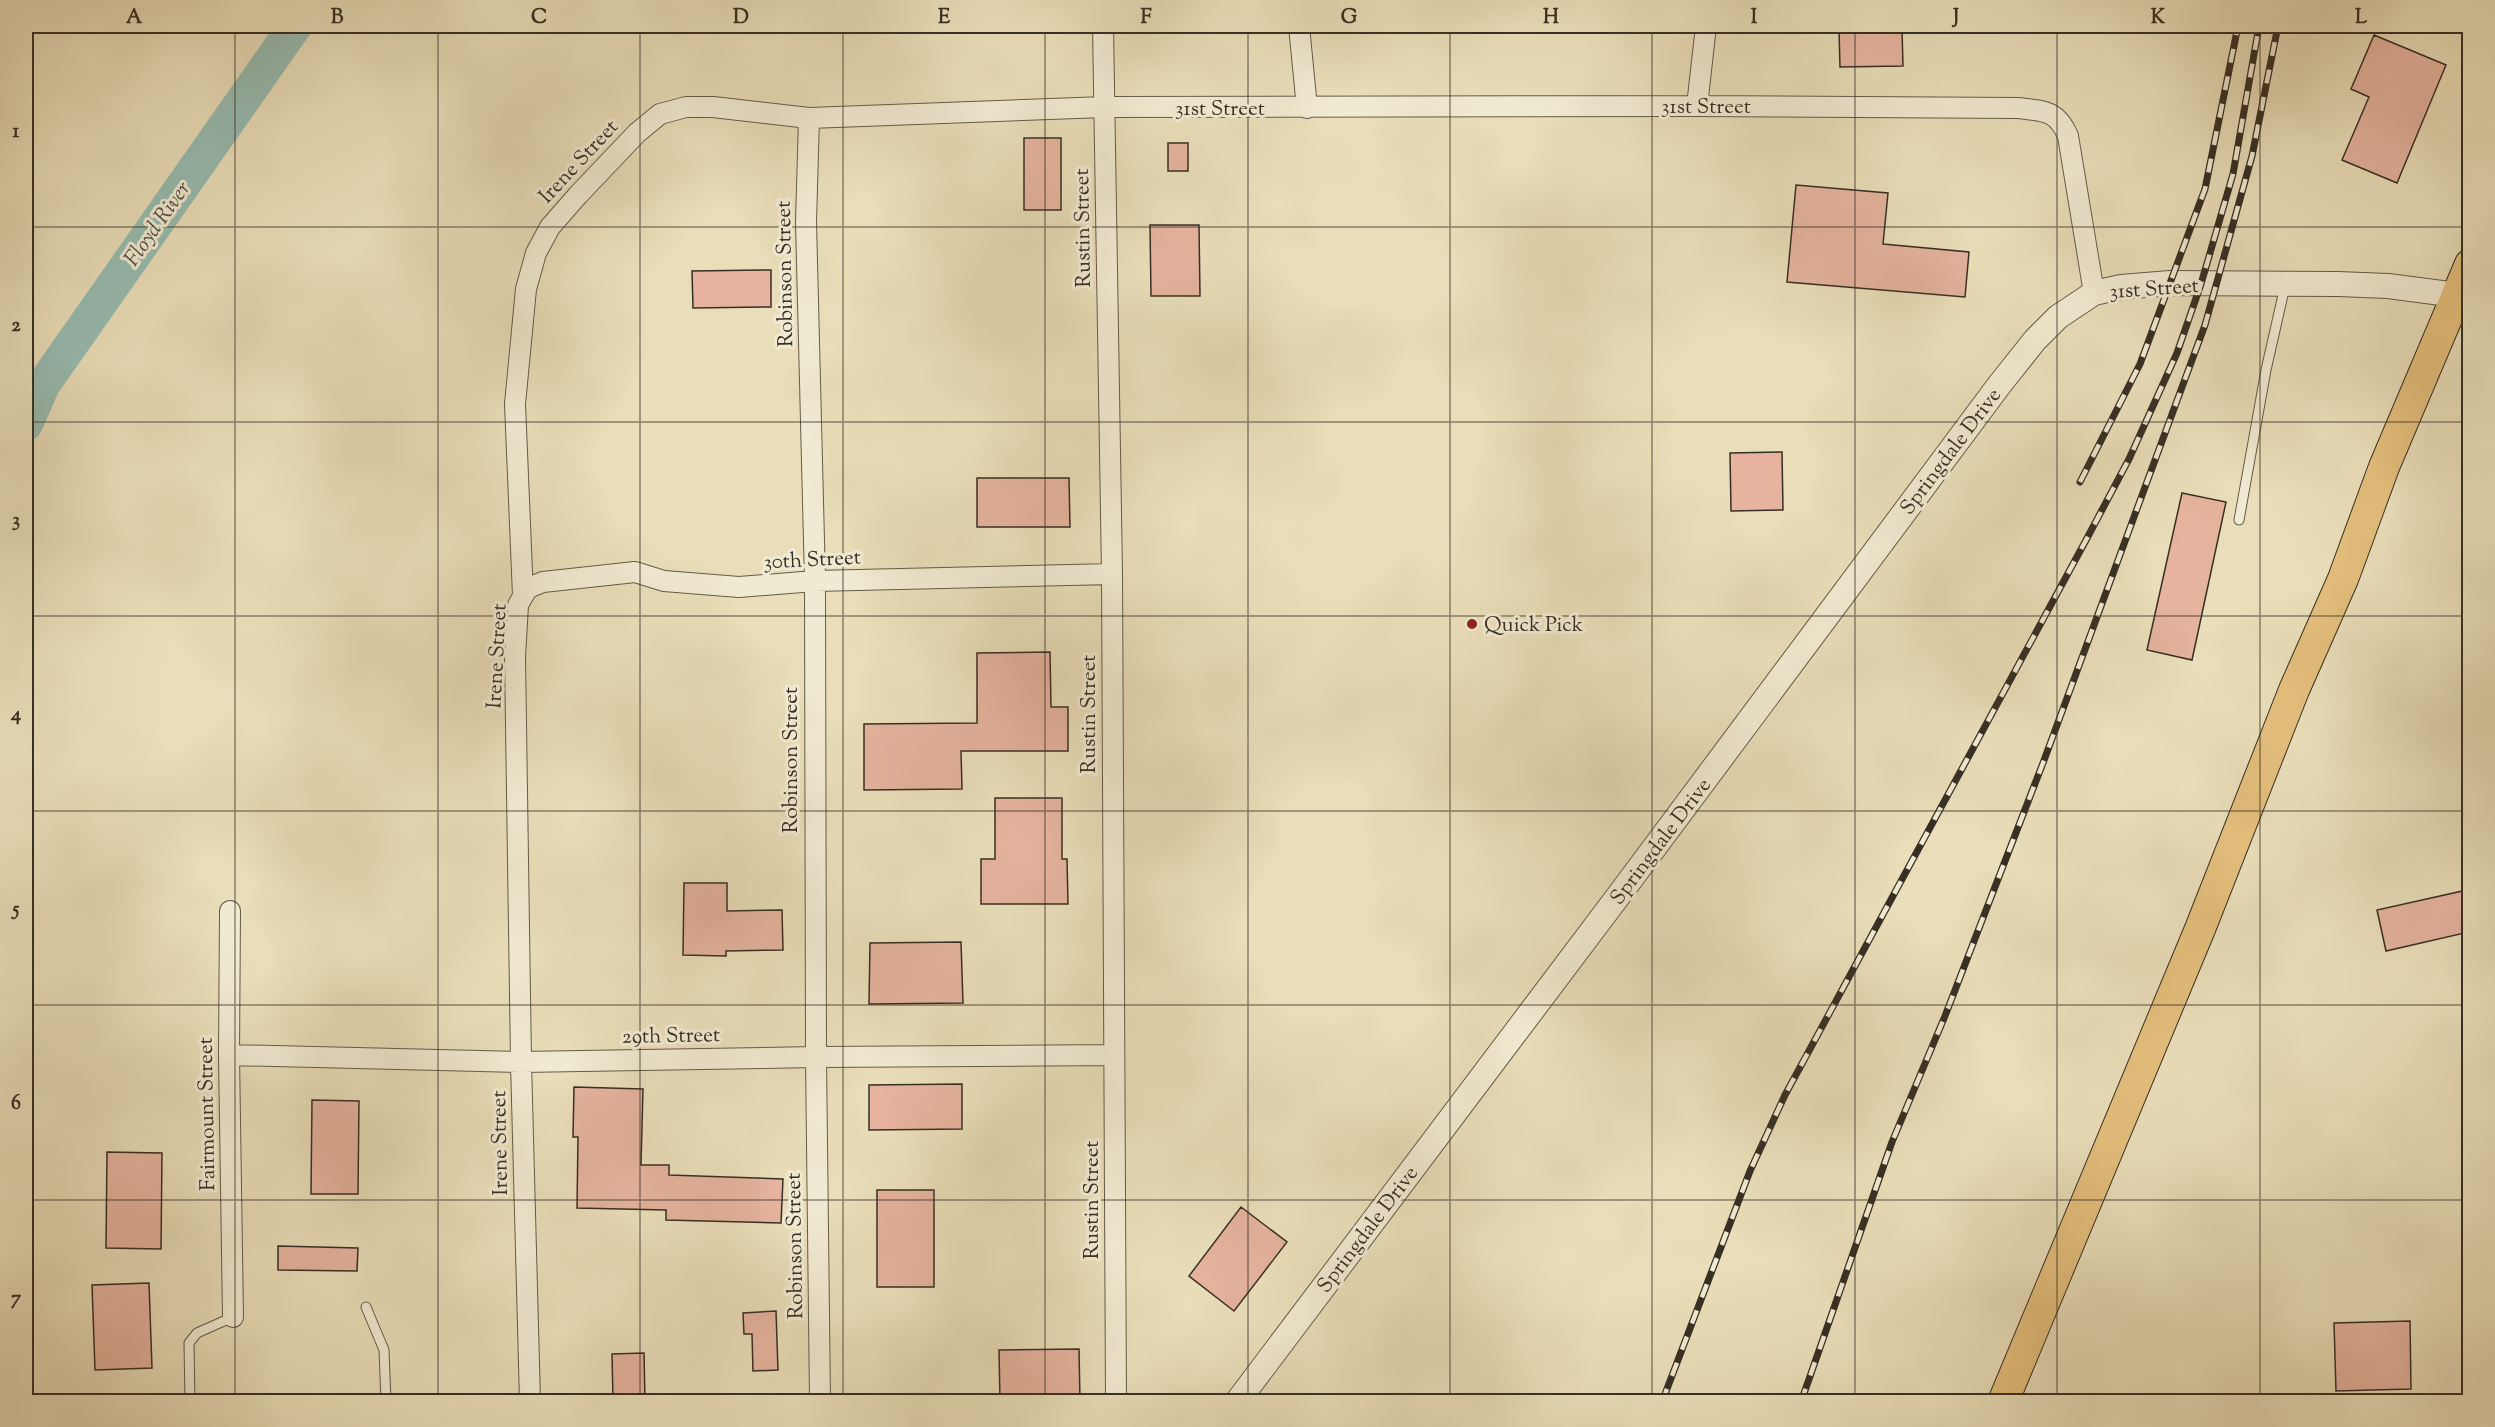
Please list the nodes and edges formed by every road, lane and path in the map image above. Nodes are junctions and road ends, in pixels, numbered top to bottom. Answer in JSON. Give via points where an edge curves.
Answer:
{"nodes":[{"id":1,"x":1103,"y":26,"type":"edge"},
{"id":2,"x":1299,"y":26,"type":"edge"},
{"id":3,"x":1706,"y":26,"type":"edge"},
{"id":4,"x":1697,"y":106,"type":"junction"},
{"id":5,"x":1105,"y":107,"type":"junction"},
{"id":6,"x":1307,"y":108,"type":"junction"},
{"id":7,"x":809,"y":118,"type":"junction"},
{"id":8,"x":2469,"y":264,"type":"edge"},
{"id":9,"x":2285,"y":284,"type":"junction"},
{"id":10,"x":2094,"y":293,"type":"junction"},
{"id":11,"x":2463,"y":294,"type":"edge"},
{"id":12,"x":2239,"y":520,"type":"dead end"},
{"id":13,"x":1112,"y":574,"type":"junction"},
{"id":14,"x":815,"y":581,"type":"junction"},
{"id":15,"x":523,"y":596,"type":"junction"},
{"id":16,"x":230,"y":911,"type":"dead end"},
{"id":17,"x":229,"y":1055,"type":"junction"},
{"id":18,"x":1114,"y":1055,"type":"junction"},
{"id":19,"x":816,"y":1057,"type":"junction"},
{"id":20,"x":521,"y":1062,"type":"junction"},
{"id":21,"x":366,"y":1307,"type":"dead end"},
{"id":22,"x":233,"y":1317,"type":"joint"},
{"id":23,"x":190,"y":1401,"type":"edge"},
{"id":24,"x":386,"y":1401,"type":"edge"},
{"id":25,"x":530,"y":1401,"type":"edge"},
{"id":26,"x":820,"y":1401,"type":"edge"},
{"id":27,"x":1116,"y":1401,"type":"edge"},
{"id":28,"x":1237,"y":1401,"type":"edge"},
{"id":29,"x":2002,"y":1401,"type":"edge"}],
"edges":[{"from":1,"to":5,"type":"street","name":"Rustin Street"},
{"from":2,"to":6,"type":"street"},
{"from":3,"to":4,"type":"street"},
{"from":4,"to":6,"type":"street","name":"31st Street"},
{"from":4,"to":10,"type":"street","name":"31st Street","via":[[2047,111],[2062,122],[2068,136]]},
{"from":5,"to":6,"type":"street","name":"31st Street"},
{"from":5,"to":7,"type":"street","name":"31st Street"},
{"from":5,"to":13,"type":"street","name":"Rustin Street"},
{"from":7,"to":14,"type":"street","name":"Robinson Street","via":[[806,222]]},
{"from":7,"to":15,"type":"street","name":"Irene Street","via":[[713,107],[686,107],[660,114],[637,133],[550,227],[536,253],[520,333],[515,404]]},
{"from":8,"to":11,"type":"main road"},
{"from":9,"to":10,"type":"street","name":"31st Street","via":[[2170,283],[2121,286]]},
{"from":9,"to":11,"type":"street","name":"31st Street","via":[[2388,286]]},
{"from":9,"to":12,"type":"lane"},
{"from":10,"to":28,"type":"street","name":"Springdale Drive","via":[[2058,317],[2000,384]]},
{"from":11,"to":29,"type":"main road","via":[[2384,467],[2343,579],[2294,690],[2200,929]]},
{"from":13,"to":14,"type":"street","name":"30th Street"},
{"from":13,"to":18,"type":"street","name":"Rustin Street"},
{"from":14,"to":15,"type":"street","name":"30th Street","via":[[739,587],[664,581],[636,573],[543,582],[528,588]]},
{"from":14,"to":19,"type":"street","name":"Robinson Street"},
{"from":15,"to":20,"type":"street","name":"Irene Street","via":[[518,604],[515,657]]},
{"from":16,"to":17,"type":"street","name":"Fairmount Street"},
{"from":17,"to":20,"type":"street","name":"29th Street"},
{"from":17,"to":22,"type":"street","name":"Fairmount Street"},
{"from":18,"to":19,"type":"street","name":"29th Street"},
{"from":18,"to":27,"type":"street","name":"Rustin Street"},
{"from":19,"to":20,"type":"street","name":"29th Street"},
{"from":19,"to":26,"type":"street","name":"Robinson Street"},
{"from":20,"to":25,"type":"street","name":"Irene Street"},
{"from":21,"to":24,"type":"lane","via":[[384,1350]]},
{"from":22,"to":23,"type":"lane","via":[[196,1333],[189,1343]]}]}
